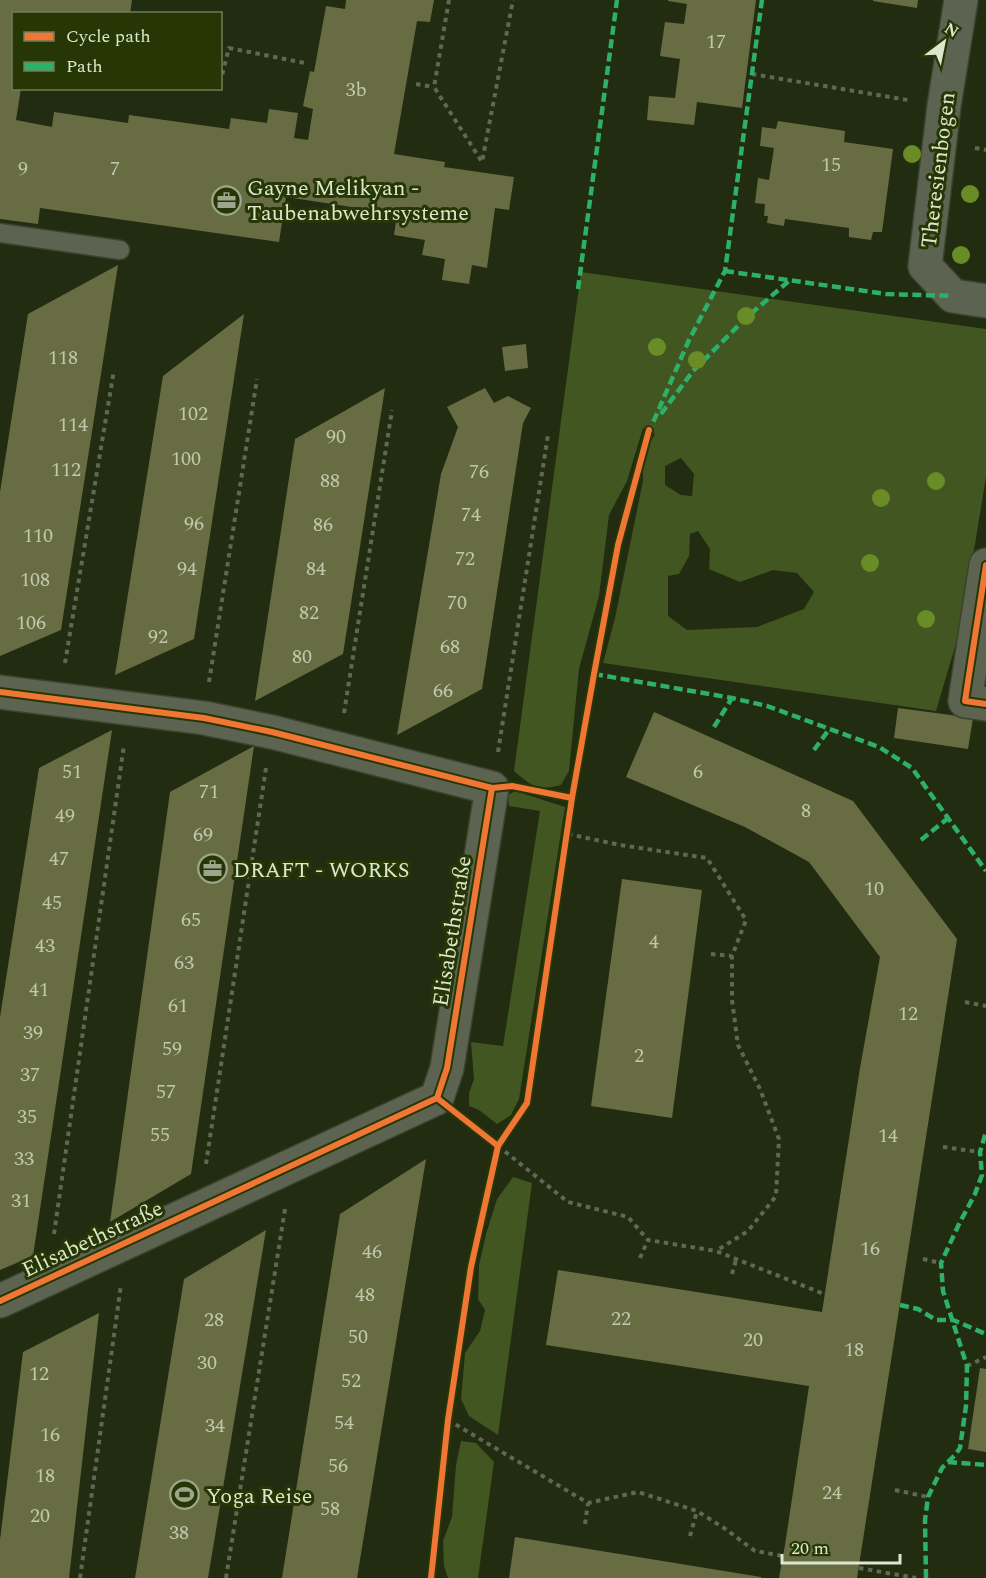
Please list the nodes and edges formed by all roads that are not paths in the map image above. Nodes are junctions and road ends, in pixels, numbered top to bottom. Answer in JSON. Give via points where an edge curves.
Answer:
{"nodes":[{"id":1,"x":961,"y":0,"type":"edge"},
{"id":2,"x":0,"y":233,"type":"edge"},
{"id":3,"x":120,"y":250,"type":"dead end"},
{"id":4,"x":986,"y":301,"type":"edge"},
{"id":5,"x":986,"y":565,"type":"edge"},
{"id":6,"x":0,"y":692,"type":"edge"},
{"id":7,"x":986,"y":704,"type":"edge"},
{"id":8,"x":0,"y":1301,"type":"edge"}],
"edges":[{"from":1,"to":4,"type":"street","name":"Theresienbogen","via":[[925,266],[953,296]]},
{"from":2,"to":3,"type":"lane"},
{"from":5,"to":7,"type":"street","via":[[965,701]]},
{"from":6,"to":8,"type":"street","name":"Elisabethstraße","via":[[204,718],[492,789],[447,1068],[437,1098]]}]}
